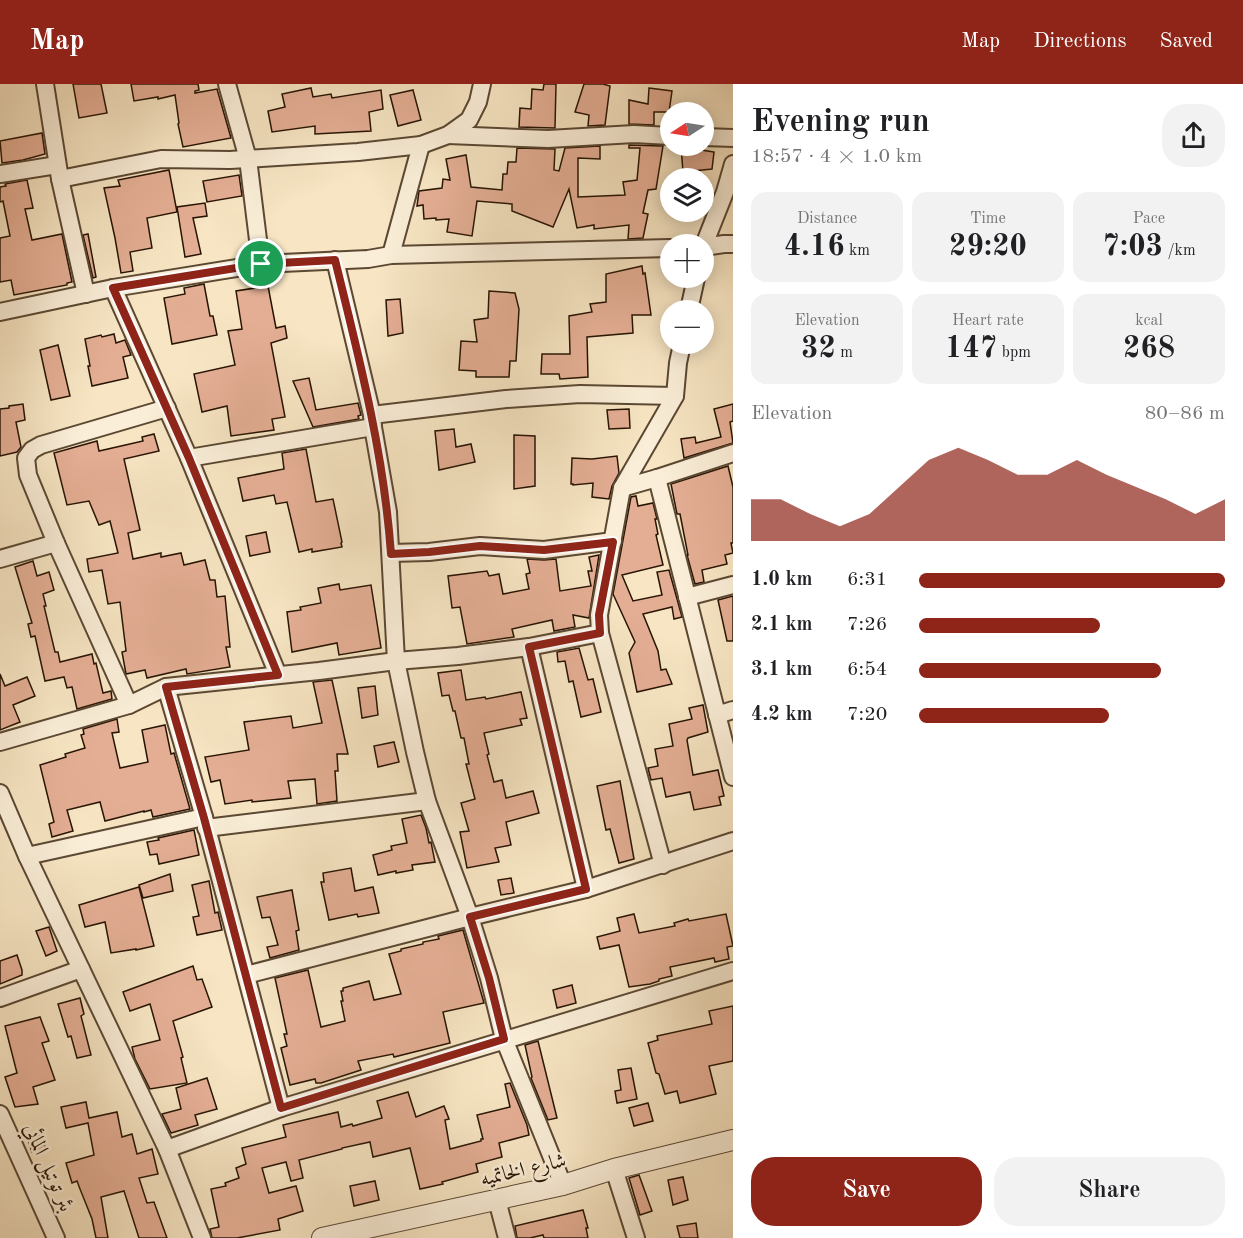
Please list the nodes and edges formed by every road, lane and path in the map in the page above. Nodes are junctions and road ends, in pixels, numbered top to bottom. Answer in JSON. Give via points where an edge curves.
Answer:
{"nodes":[{"id":1,"x":45,"y":84,"type":"edge"},
{"id":2,"x":227,"y":84,"type":"edge"},
{"id":3,"x":482,"y":84,"type":"edge"},
{"id":4,"x":448,"y":135,"type":"junction"},
{"id":5,"x":660,"y":135,"type":"edge"},
{"id":6,"x":714,"y":137,"type":"edge"},
{"id":7,"x":733,"y":138,"type":"edge"},
{"id":8,"x":421,"y":145,"type":"junction"},
{"id":9,"x":248,"y":159,"type":"junction"},
{"id":10,"x":733,"y":164,"type":"edge"},
{"id":11,"x":58,"y":172,"type":"junction"},
{"id":12,"x":0,"y":174,"type":"edge"},
{"id":13,"x":709,"y":234,"type":"edge"},
{"id":14,"x":733,"y":244,"type":"edge"},
{"id":15,"x":714,"y":245,"type":"edge"},
{"id":16,"x":660,"y":248,"type":"edge"},
{"id":17,"x":391,"y":255,"type":"junction"},
{"id":18,"x":335,"y":260,"type":"junction"},
{"id":19,"x":261,"y":264,"type":"junction"},
{"id":20,"x":113,"y":288,"type":"junction"},
{"id":21,"x":86,"y":294,"type":"junction"},
{"id":22,"x":0,"y":312,"type":"edge"},
{"id":23,"x":680,"y":354,"type":"edge"},
{"id":24,"x":675,"y":396,"type":"junction"},
{"id":25,"x":167,"y":408,"type":"junction"},
{"id":26,"x":373,"y":421,"type":"junction"},
{"id":27,"x":733,"y":453,"type":"edge"},
{"id":28,"x":189,"y":458,"type":"junction"},
{"id":29,"x":657,"y":478,"type":"junction"},
{"id":30,"x":622,"y":488,"type":"junction"},
{"id":31,"x":613,"y":542,"type":"junction"},
{"id":32,"x":56,"y":543,"type":"junction"},
{"id":33,"x":391,"y":554,"type":"junction"},
{"id":34,"x":0,"y":559,"type":"edge"},
{"id":35,"x":733,"y":585,"type":"edge"},
{"id":36,"x":687,"y":597,"type":"junction"},
{"id":37,"x":600,"y":633,"type":"junction"},
{"id":38,"x":529,"y":647,"type":"junction"},
{"id":39,"x":396,"y":661,"type":"junction"},
{"id":40,"x":278,"y":675,"type":"junction"},
{"id":41,"x":166,"y":687,"type":"junction"},
{"id":42,"x":129,"y":705,"type":"junction"},
{"id":43,"x":725,"y":712,"type":"edge"},
{"id":44,"x":0,"y":742,"type":"edge"},
{"id":45,"x":733,"y":777,"type":"edge"},
{"id":46,"x":0,"y":793,"type":"edge"},
{"id":47,"x":427,"y":801,"type":"junction"},
{"id":48,"x":205,"y":823,"type":"junction"},
{"id":49,"x":733,"y":841,"type":"edge"},
{"id":50,"x":27,"y":856,"type":"junction"},
{"id":51,"x":663,"y":865,"type":"junction"},
{"id":52,"x":586,"y":889,"type":"junction"},
{"id":53,"x":470,"y":917,"type":"junction"},
{"id":54,"x":81,"y":969,"type":"junction"},
{"id":55,"x":733,"y":970,"type":"edge"},
{"id":56,"x":246,"y":975,"type":"junction"},
{"id":57,"x":0,"y":998,"type":"edge"},
{"id":58,"x":504,"y":1039,"type":"junction"},
{"id":59,"x":281,"y":1108,"type":"junction"},
{"id":60,"x":0,"y":1114,"type":"edge"},
{"id":61,"x":733,"y":1140,"type":"edge"},
{"id":62,"x":167,"y":1149,"type":"junction"},
{"id":63,"x":614,"y":1169,"type":"junction"},
{"id":64,"x":563,"y":1185,"type":"junction"},
{"id":65,"x":497,"y":1200,"type":"junction"},
{"id":66,"x":376,"y":1232,"type":"edge"},
{"id":67,"x":56,"y":1238,"type":"edge"},
{"id":68,"x":202,"y":1238,"type":"edge"},
{"id":69,"x":322,"y":1238,"type":"edge"},
{"id":70,"x":507,"y":1238,"type":"edge"},
{"id":71,"x":636,"y":1238,"type":"edge"}],
"edges":[{"from":1,"to":11,"type":"street"},
{"from":2,"to":9,"type":"street"},
{"from":3,"to":4,"type":"street","via":[[469,120]]},
{"from":4,"to":5,"type":"street","via":[[548,139]]},
{"from":4,"to":8,"type":"street"},
{"from":6,"to":7,"type":"street"},
{"from":8,"to":9,"type":"street"},
{"from":8,"to":17,"type":"street"},
{"from":9,"to":11,"type":"street","via":[[161,159]]},
{"from":9,"to":19,"type":"street"},
{"from":10,"to":13,"type":"street"},
{"from":11,"to":12,"type":"street"},
{"from":11,"to":21,"type":"street"},
{"from":14,"to":15,"type":"street"},
{"from":16,"to":17,"type":"street"},
{"from":17,"to":18,"type":"street"},
{"from":18,"to":19,"type":"street"},
{"from":18,"to":26,"type":"street"},
{"from":19,"to":20,"type":"street"},
{"from":20,"to":21,"type":"street"},
{"from":20,"to":25,"type":"street"},
{"from":21,"to":22,"type":"street"},
{"from":23,"to":24,"type":"street"},
{"from":24,"to":26,"type":"street","via":[[580,394],[506,399]]},
{"from":24,"to":30,"type":"street"},
{"from":25,"to":28,"type":"street"},
{"from":25,"to":32,"type":"street","via":[[32,450],[26,458],[28,475]]},
{"from":26,"to":28,"type":"street"},
{"from":26,"to":33,"type":"street"},
{"from":27,"to":29,"type":"street"},
{"from":28,"to":40,"type":"street"},
{"from":29,"to":30,"type":"street"},
{"from":29,"to":36,"type":"street"},
{"from":30,"to":31,"type":"street"},
{"from":31,"to":33,"type":"street","via":[[544,550],[480,546]]},
{"from":31,"to":37,"type":"street","via":[[599,615]]},
{"from":32,"to":34,"type":"street"},
{"from":32,"to":42,"type":"street"},
{"from":33,"to":39,"type":"street"},
{"from":35,"to":36,"type":"street"},
{"from":36,"to":43,"type":"street"},
{"from":37,"to":38,"type":"street"},
{"from":37,"to":51,"type":"street"},
{"from":38,"to":39,"type":"street"},
{"from":38,"to":52,"type":"street"},
{"from":39,"to":40,"type":"street"},
{"from":39,"to":47,"type":"street"},
{"from":40,"to":41,"type":"street"},
{"from":41,"to":42,"type":"street"},
{"from":41,"to":48,"type":"street"},
{"from":42,"to":44,"type":"street"},
{"from":43,"to":45,"type":"street"},
{"from":46,"to":50,"type":"street"},
{"from":47,"to":48,"type":"street"},
{"from":47,"to":53,"type":"street"},
{"from":48,"to":50,"type":"street"},
{"from":48,"to":56,"type":"street"},
{"from":49,"to":51,"type":"street"},
{"from":50,"to":54,"type":"street"},
{"from":51,"to":52,"type":"street"},
{"from":52,"to":53,"type":"street"},
{"from":53,"to":56,"type":"street"},
{"from":53,"to":58,"type":"street"},
{"from":54,"to":57,"type":"street"},
{"from":54,"to":62,"type":"street"},
{"from":55,"to":58,"type":"street"},
{"from":56,"to":59,"type":"street"},
{"from":58,"to":59,"type":"street"},
{"from":58,"to":64,"type":"street"},
{"from":59,"to":62,"type":"street"},
{"from":60,"to":67,"type":"street","name":"بئر توتيل المائي"},
{"from":61,"to":63,"type":"street","name":"شارع الخاتميه"},
{"from":62,"to":68,"type":"street"},
{"from":63,"to":64,"type":"street","name":"شارع الخاتميه"},
{"from":63,"to":71,"type":"street"},
{"from":64,"to":65,"type":"street","name":"شارع الخاتميه"},
{"from":65,"to":66,"type":"street","name":"شارع الخاتميه"},
{"from":65,"to":70,"type":"street"},
{"from":66,"to":69,"type":"street","name":"شارع الخاتميه"}]}
